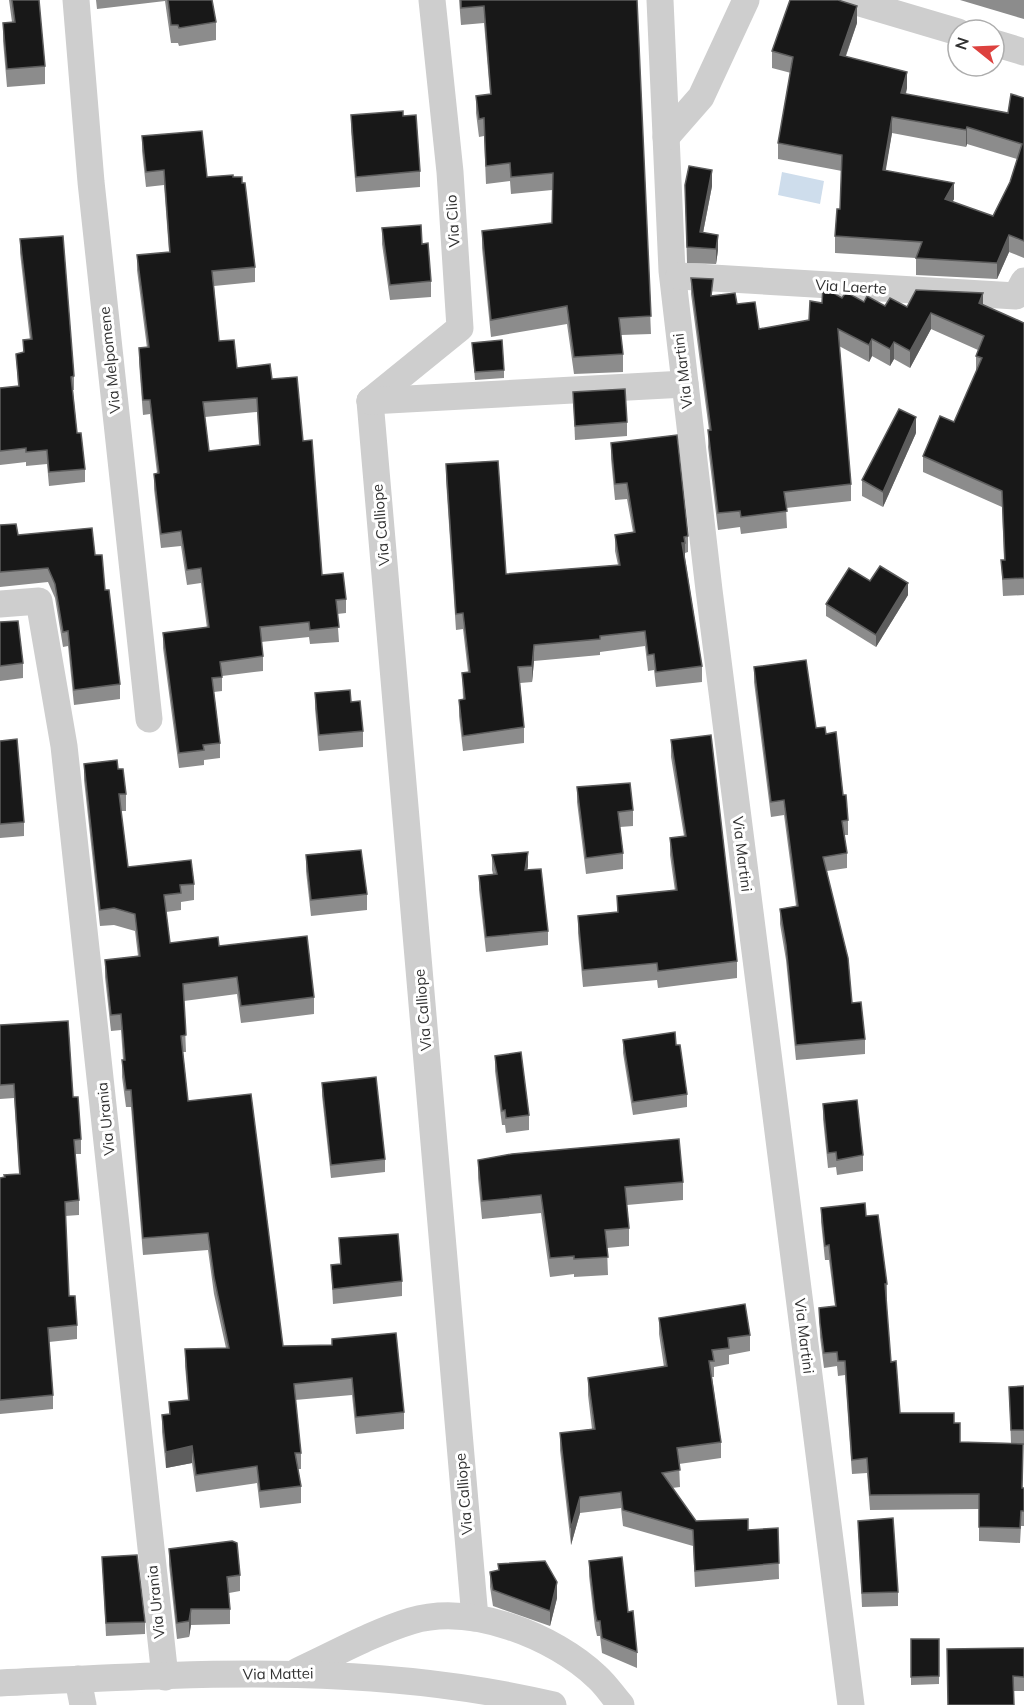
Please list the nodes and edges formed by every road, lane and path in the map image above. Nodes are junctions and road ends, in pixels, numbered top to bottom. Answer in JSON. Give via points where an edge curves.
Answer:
{"nodes":[{"id":1,"x":76,"y":0,"type":"edge"},
{"id":2,"x":432,"y":0,"type":"edge"},
{"id":3,"x":660,"y":0,"type":"edge"},
{"id":4,"x":746,"y":0,"type":"edge"},
{"id":5,"x":850,"y":0,"type":"edge"},
{"id":6,"x":946,"y":28,"type":"edge"},
{"id":7,"x":1006,"y":47,"type":"edge"},
{"id":8,"x":1024,"y":52,"type":"edge"},
{"id":9,"x":666,"y":136,"type":"junction"},
{"id":10,"x":672,"y":271,"type":"junction"},
{"id":11,"x":1024,"y":280,"type":"edge"},
{"id":12,"x":685,"y":384,"type":"junction"},
{"id":13,"x":370,"y":401,"type":"junction"},
{"id":14,"x":0,"y":604,"type":"edge"},
{"id":15,"x":149,"y":719,"type":"dead end"},
{"id":16,"x":476,"y":1618,"type":"junction"},
{"id":17,"x":294,"y":1673,"type":"junction"},
{"id":18,"x":165,"y":1677,"type":"junction"},
{"id":19,"x":0,"y":1683,"type":"edge"},
{"id":20,"x":81,"y":1692,"type":"edge"},
{"id":21,"x":553,"y":1705,"type":"edge"},
{"id":22,"x":621,"y":1705,"type":"edge"},
{"id":23,"x":851,"y":1705,"type":"edge"}],
"edges":[{"from":1,"to":15,"type":"street","name":"Via Melpomene","via":[[91,182]]},
{"from":2,"to":13,"type":"street","name":"Via Clio","via":[[450,172],[460,328]]},
{"from":3,"to":9,"type":"street","name":"Via Martini"},
{"from":4,"to":9,"type":"street","via":[[701,97]]},
{"from":5,"to":6,"type":"street"},
{"from":7,"to":8,"type":"street"},
{"from":9,"to":10,"type":"street","name":"Via Martini"},
{"from":10,"to":11,"type":"street","name":"Via Laerte","via":[[681,278],[1016,296]]},
{"from":10,"to":12,"type":"street","name":"Via Martini"},
{"from":12,"to":13,"type":"street"},
{"from":12,"to":23,"type":"street","name":"Via Martini"},
{"from":13,"to":16,"type":"street","name":"Via Calliope"},
{"from":14,"to":18,"type":"street","name":"Via Urania","via":[[39,601],[64,746]]},
{"from":16,"to":17,"type":"street","via":[[414,1620]]},
{"from":16,"to":22,"type":"street","via":[[501,1623],[558,1649],[597,1677]]},
{"from":17,"to":18,"type":"street","name":"Via Mattei"},
{"from":17,"to":21,"type":"street","name":"Via Mattei","via":[[426,1681]]},
{"from":18,"to":20,"type":"street","name":"Via Mattei"},
{"from":19,"to":20,"type":"street","name":"Via Mattei"}]}
